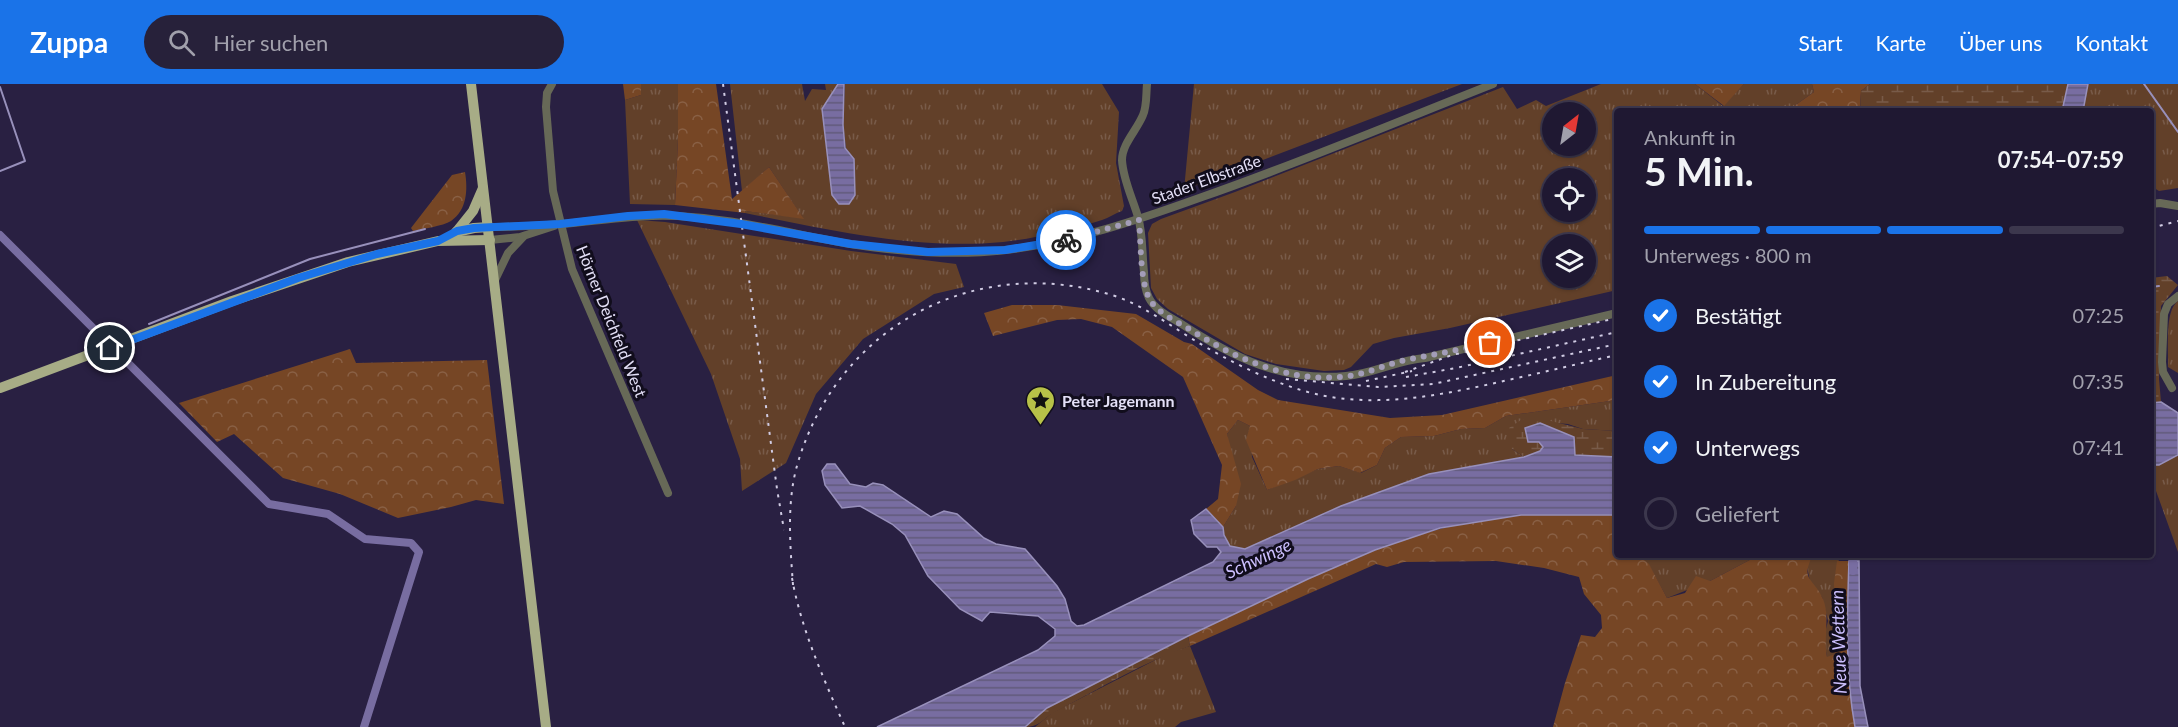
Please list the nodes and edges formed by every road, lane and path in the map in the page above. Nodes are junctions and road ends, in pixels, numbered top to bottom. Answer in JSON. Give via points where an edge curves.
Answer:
{"nodes":[{"id":1,"x":471,"y":84,"type":"edge"},
{"id":2,"x":552,"y":84,"type":"edge"},
{"id":3,"x":1146,"y":84,"type":"edge"},
{"id":4,"x":1493,"y":84,"type":"edge"},
{"id":5,"x":484,"y":184,"type":"junction"},
{"id":6,"x":2154,"y":204,"type":"edge"},
{"id":7,"x":2178,"y":206,"type":"edge"},
{"id":8,"x":1139,"y":220,"type":"junction"},
{"id":9,"x":560,"y":224,"type":"junction"},
{"id":10,"x":489,"y":227,"type":"junction"},
{"id":11,"x":457,"y":231,"type":"junction"},
{"id":12,"x":525,"y":236,"type":"junction"},
{"id":13,"x":490,"y":240,"type":"junction"},
{"id":14,"x":438,"y":241,"type":"junction"},
{"id":15,"x":495,"y":280,"type":"junction"},
{"id":16,"x":2178,"y":296,"type":"edge"},
{"id":17,"x":1614,"y":314,"type":"edge"},
{"id":18,"x":0,"y":388,"type":"edge"},
{"id":19,"x":2172,"y":388,"type":"dead end"},
{"id":20,"x":668,"y":493,"type":"dead end"},
{"id":21,"x":546,"y":727,"type":"edge"}],
"edges":[{"from":1,"to":5,"type":"main road"},
{"from":2,"to":9,"type":"street","name":"Hörner Deichfeld West","via":[[546,107],[553,191]]},
{"from":3,"to":8,"type":"street","via":[[1143,115],[1122,159]]},
{"from":4,"to":8,"type":"street","name":"Stader Elbstraße"},
{"from":5,"to":10,"type":"main road"},
{"from":5,"to":11,"type":"main road","via":[[473,211]]},
{"from":6,"to":7,"type":"street"},
{"from":8,"to":9,"type":"street","name":"Stader Elbstraße","via":[[1041,245],[960,253],[891,249],[664,214]]},
{"from":8,"to":17,"type":"street","via":[[1145,284],[1157,309],[1251,363],[1279,371],[1316,377],[1372,372],[1409,359]]},
{"from":9,"to":10,"type":"street","name":"Stader Elbstraße"},
{"from":9,"to":12,"type":"street","name":"Stader Elbstraße"},
{"from":9,"to":20,"type":"street","name":"Hörner Deichfeld West","via":[[572,269]]},
{"from":10,"to":11,"type":"main road"},
{"from":10,"to":13,"type":"main road"},
{"from":11,"to":14,"type":"main road"},
{"from":12,"to":13,"type":"street","name":"Stader Elbstraße"},
{"from":12,"to":15,"type":"street","via":[[508,253]]},
{"from":13,"to":14,"type":"main road"},
{"from":13,"to":15,"type":"main road"},
{"from":14,"to":18,"type":"main road","via":[[312,274]]},
{"from":15,"to":21,"type":"main road"},
{"from":16,"to":19,"type":"street","via":[[2164,314],[2163,372]]}]}
